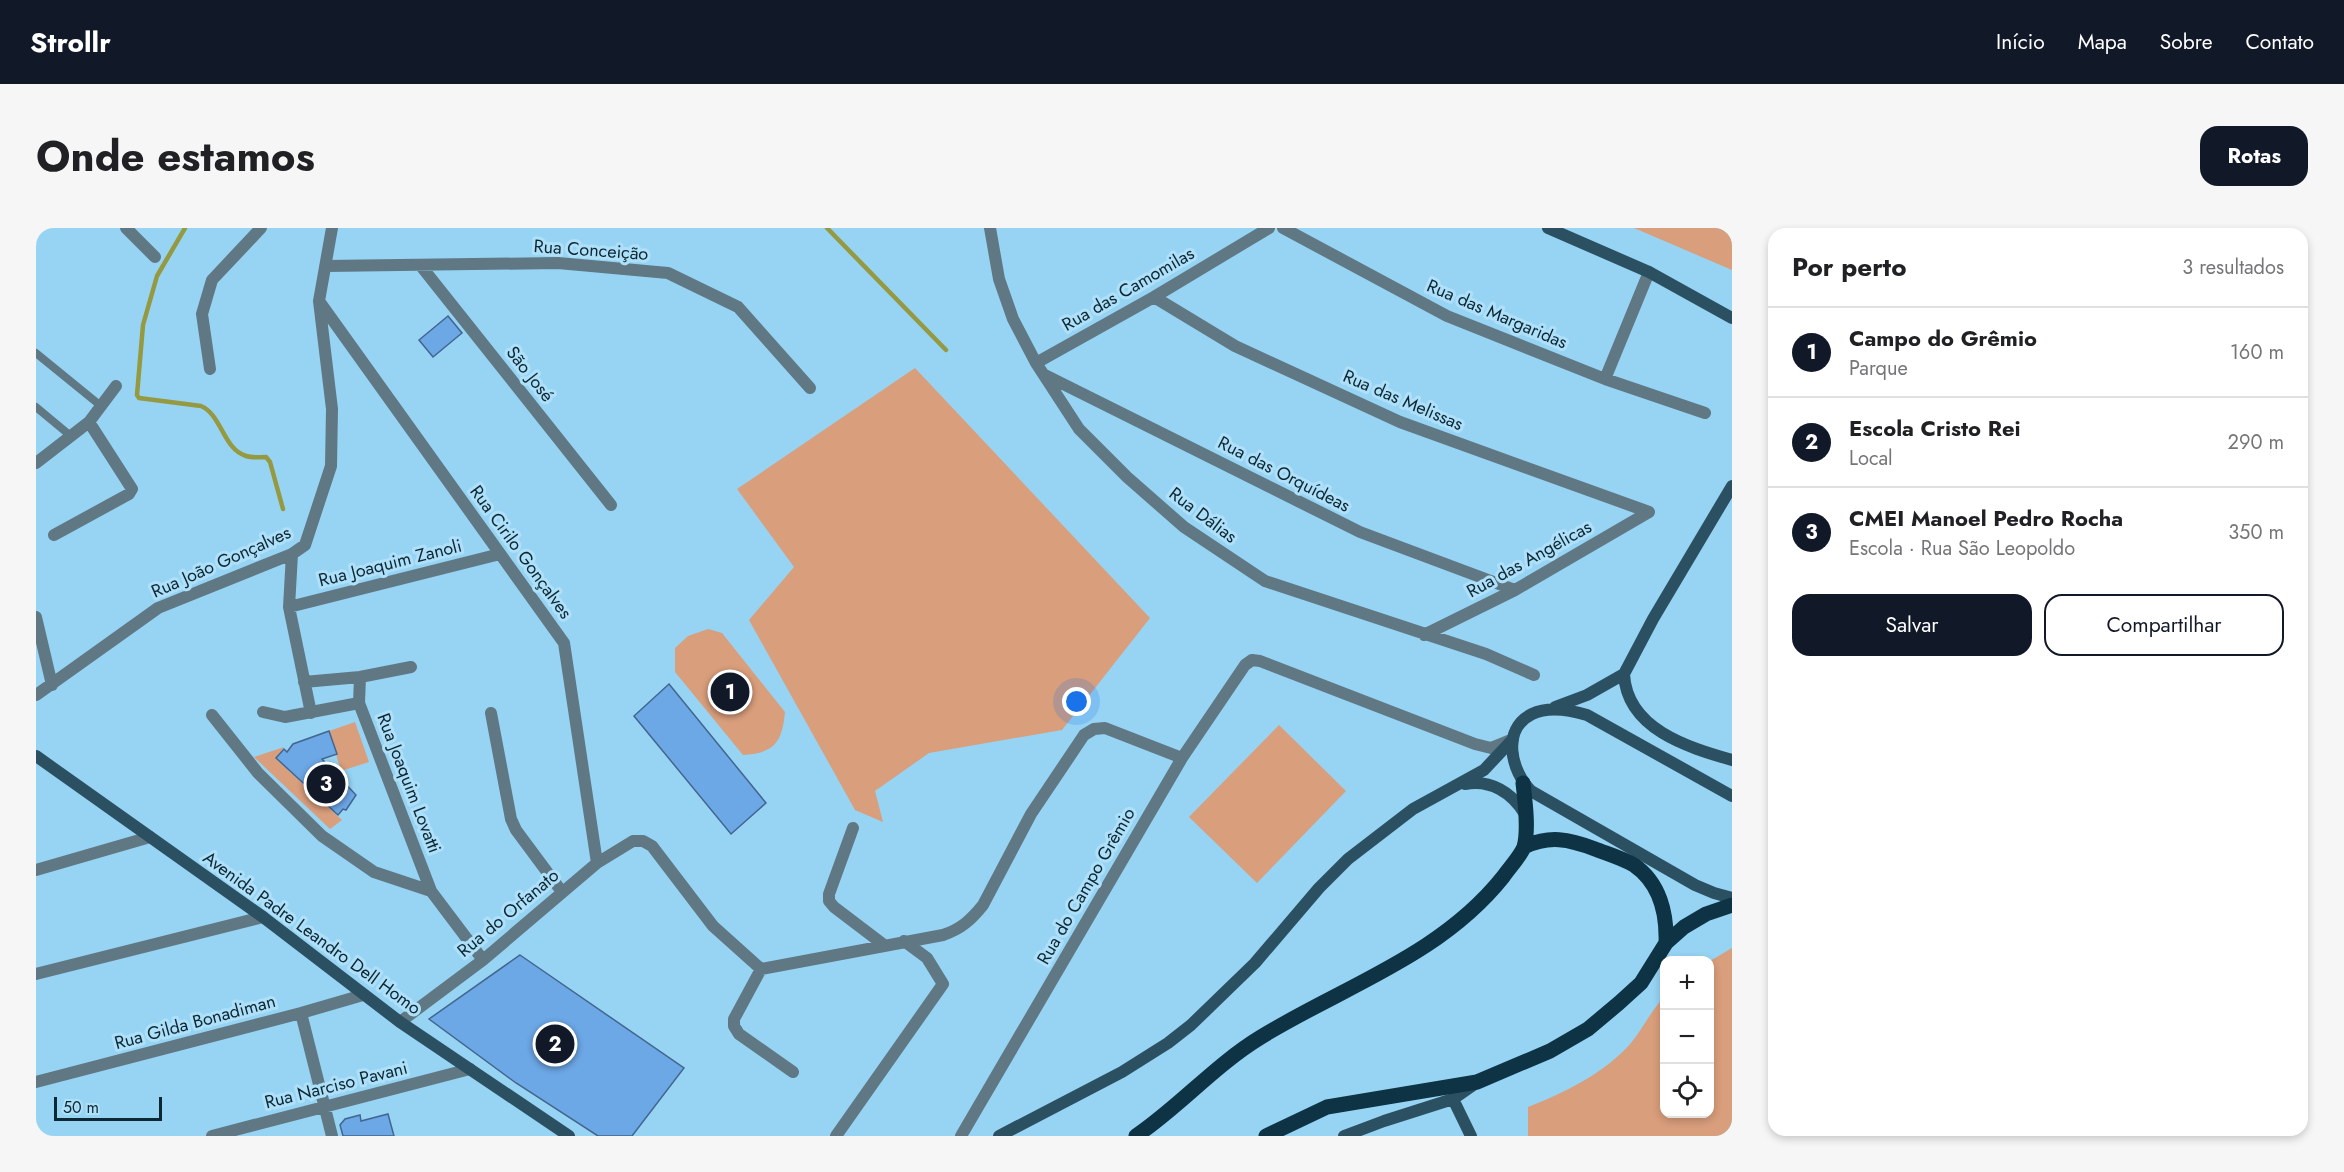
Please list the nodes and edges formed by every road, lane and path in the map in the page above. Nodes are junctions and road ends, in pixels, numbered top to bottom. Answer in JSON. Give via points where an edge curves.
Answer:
{"nodes":[{"id":1,"x":126,"y":228,"type":"edge"},
{"id":2,"x":261,"y":228,"type":"edge"},
{"id":3,"x":332,"y":228,"type":"edge"},
{"id":4,"x":990,"y":228,"type":"edge"},
{"id":5,"x":1269,"y":228,"type":"edge"},
{"id":6,"x":1283,"y":228,"type":"edge"},
{"id":7,"x":1548,"y":228,"type":"edge"},
{"id":8,"x":155,"y":257,"type":"dead end"},
{"id":9,"x":326,"y":266,"type":"junction"},
{"id":10,"x":421,"y":266,"type":"junction"},
{"id":11,"x":1649,"y":272,"type":"junction"},
{"id":12,"x":1154,"y":297,"type":"junction"},
{"id":13,"x":319,"y":301,"type":"junction"},
{"id":14,"x":1732,"y":318,"type":"edge"},
{"id":15,"x":36,"y":352,"type":"edge"},
{"id":16,"x":1036,"y":363,"type":"junction"},
{"id":17,"x":210,"y":369,"type":"dead end"},
{"id":18,"x":1044,"y":375,"type":"junction"},
{"id":19,"x":1605,"y":379,"type":"junction"},
{"id":20,"x":116,"y":386,"type":"dead end"},
{"id":21,"x":810,"y":388,"type":"dead end"},
{"id":22,"x":101,"y":405,"type":"junction"},
{"id":23,"x":36,"y":407,"type":"edge"},
{"id":24,"x":1705,"y":413,"type":"dead end"},
{"id":25,"x":89,"y":422,"type":"junction"},
{"id":26,"x":72,"y":437,"type":"junction"},
{"id":27,"x":36,"y":463,"type":"edge"},
{"id":28,"x":1732,"y":486,"type":"edge"},
{"id":29,"x":611,"y":505,"type":"dead end"},
{"id":30,"x":1649,"y":512,"type":"joint"},
{"id":31,"x":54,"y":536,"type":"dead end"},
{"id":32,"x":292,"y":554,"type":"junction"},
{"id":33,"x":500,"y":554,"type":"junction"},
{"id":34,"x":1515,"y":590,"type":"junction"},
{"id":35,"x":289,"y":607,"type":"junction"},
{"id":36,"x":36,"y":617,"type":"edge"},
{"id":37,"x":1424,"y":635,"type":"junction"},
{"id":38,"x":411,"y":667,"type":"dead end"},
{"id":39,"x":1624,"y":674,"type":"junction"},
{"id":40,"x":1534,"y":675,"type":"dead end"},
{"id":41,"x":360,"y":677,"type":"junction"},
{"id":42,"x":304,"y":682,"type":"junction"},
{"id":43,"x":52,"y":685,"type":"junction"},
{"id":44,"x":36,"y":695,"type":"edge"},
{"id":45,"x":359,"y":703,"type":"junction"},
{"id":46,"x":263,"y":712,"type":"dead end"},
{"id":47,"x":1536,"y":712,"type":"junction"},
{"id":48,"x":311,"y":713,"type":"junction"},
{"id":49,"x":491,"y":713,"type":"dead end"},
{"id":50,"x":212,"y":715,"type":"dead end"},
{"id":51,"x":1514,"y":739,"type":"junction"},
{"id":52,"x":36,"y":756,"type":"edge"},
{"id":53,"x":1182,"y":758,"type":"junction"},
{"id":54,"x":1732,"y":760,"type":"edge"},
{"id":55,"x":1523,"y":783,"type":"junction"},
{"id":56,"x":1461,"y":785,"type":"junction"},
{"id":57,"x":1732,"y":796,"type":"edge"},
{"id":58,"x":1526,"y":814,"type":"junction"},
{"id":59,"x":853,"y":828,"type":"dead end"},
{"id":60,"x":150,"y":837,"type":"junction"},
{"id":61,"x":1524,"y":847,"type":"junction"},
{"id":62,"x":597,"y":863,"type":"junction"},
{"id":63,"x":36,"y":870,"type":"edge"},
{"id":64,"x":431,"y":891,"type":"junction"},
{"id":65,"x":562,"y":891,"type":"junction"},
{"id":66,"x":1732,"y":898,"type":"edge"},
{"id":67,"x":1732,"y":905,"type":"edge"},
{"id":68,"x":262,"y":917,"type":"junction"},
{"id":69,"x":904,"y":941,"type":"junction"},
{"id":70,"x":1666,"y":943,"type":"junction"},
{"id":71,"x":884,"y":945,"type":"junction"},
{"id":72,"x":483,"y":960,"type":"junction"},
{"id":73,"x":761,"y":969,"type":"junction"},
{"id":74,"x":36,"y":974,"type":"edge"},
{"id":75,"x":363,"y":994,"type":"junction"},
{"id":76,"x":301,"y":1013,"type":"junction"},
{"id":77,"x":400,"y":1022,"type":"junction"},
{"id":78,"x":470,"y":1069,"type":"junction"},
{"id":79,"x":793,"y":1072,"type":"dead end"},
{"id":80,"x":36,"y":1082,"type":"edge"},
{"id":81,"x":1477,"y":1082,"type":"junction"},
{"id":82,"x":1454,"y":1100,"type":"junction"},
{"id":83,"x":324,"y":1106,"type":"junction"},
{"id":84,"x":212,"y":1136,"type":"edge"},
{"id":85,"x":332,"y":1136,"type":"edge"},
{"id":86,"x":569,"y":1136,"type":"edge"},
{"id":87,"x":836,"y":1136,"type":"edge"},
{"id":88,"x":961,"y":1136,"type":"edge"},
{"id":89,"x":999,"y":1136,"type":"edge"},
{"id":90,"x":1136,"y":1136,"type":"edge"},
{"id":91,"x":1266,"y":1136,"type":"edge"},
{"id":92,"x":1344,"y":1136,"type":"edge"},
{"id":93,"x":1471,"y":1136,"type":"edge"}],
"edges":[{"from":1,"to":8,"type":"street"},
{"from":2,"to":17,"type":"street","via":[[212,280],[201,314]]},
{"from":3,"to":9,"type":"street","name":"Rua João Gonçalves"},
{"from":4,"to":16,"type":"street","name":"Rua Dálias","via":[[999,279],[1013,319]]},
{"from":5,"to":12,"type":"street","name":"Rua das Camomilas"},
{"from":6,"to":19,"type":"street","name":"Rua das Margaridas","via":[[1447,316]]},
{"from":7,"to":11,"type":"street"},
{"from":9,"to":10,"type":"street","name":"Rua Conceição"},
{"from":9,"to":13,"type":"street","name":"Rua João Gonçalves"},
{"from":10,"to":21,"type":"street","name":"Rua Conceição","via":[[558,263],[668,273],[738,307]]},
{"from":10,"to":29,"type":"street","name":"São José"},
{"from":11,"to":14,"type":"street"},
{"from":11,"to":19,"type":"street"},
{"from":12,"to":16,"type":"street","name":"Rua das Camomilas"},
{"from":12,"to":30,"type":"street","name":"Rua das Melissas","via":[[1235,346],[1400,422]]},
{"from":13,"to":32,"type":"street","name":"Rua João Gonçalves","via":[[332,409],[331,466],[305,545]]},
{"from":13,"to":33,"type":"street","name":"Rua Cirilo Gonçalves"},
{"from":15,"to":22,"type":"lane"},
{"from":16,"to":18,"type":"street","name":"Rua Dálias"},
{"from":18,"to":34,"type":"street","name":"Rua das Orquídeas","via":[[1360,532]]},
{"from":18,"to":37,"type":"street","name":"Rua Dálias","via":[[1079,429],[1184,527],[1265,580]]},
{"from":19,"to":24,"type":"street","name":"Rua das Margaridas"},
{"from":20,"to":22,"type":"street"},
{"from":22,"to":25,"type":"street"},
{"from":23,"to":26,"type":"lane"},
{"from":25,"to":26,"type":"street"},
{"from":25,"to":31,"type":"street","via":[[132,489]]},
{"from":26,"to":27,"type":"street"},
{"from":28,"to":39,"type":"street"},
{"from":30,"to":34,"type":"street","name":"Rua das Angélicas"},
{"from":32,"to":35,"type":"street"},
{"from":32,"to":43,"type":"street","name":"Rua João Gonçalves","via":[[158,608]]},
{"from":33,"to":35,"type":"street","name":"Rua Joaquim Zanoli"},
{"from":33,"to":62,"type":"street","name":"Rua Cirilo Gonçalves","via":[[564,643]]},
{"from":34,"to":37,"type":"street","name":"Rua das Angélicas"},
{"from":35,"to":42,"type":"street"},
{"from":36,"to":43,"type":"street"},
{"from":37,"to":40,"type":"street","name":"Rua Dálias","via":[[1486,654]]},
{"from":38,"to":41,"type":"street"},
{"from":39,"to":47,"type":"street","via":[[1587,695]]},
{"from":39,"to":54,"type":"street","via":[[1630,703],[1646,723],[1695,748]]},
{"from":41,"to":42,"type":"street"},
{"from":41,"to":45,"type":"street"},
{"from":42,"to":48,"type":"street"},
{"from":43,"to":44,"type":"street","name":"Rua João Gonçalves"},
{"from":45,"to":48,"type":"street","name":"Rua Joaquim Lovatti"},
{"from":45,"to":64,"type":"street","name":"Rua Joaquim Lovatti"},
{"from":46,"to":48,"type":"street","name":"Rua Joaquim Lovatti","via":[[285,717]]},
{"from":47,"to":51,"type":"street","via":[[1519,724]]},
{"from":47,"to":57,"type":"street","via":[[1567,710],[1587,716]]},
{"from":49,"to":65,"type":"street","via":[[511,819]]},
{"from":50,"to":64,"type":"street","via":[[258,773],[322,836],[374,872]]},
{"from":51,"to":53,"type":"street","name":"Rua do Campo Grêmio","via":[[1491,748],[1475,744],[1252,660]]},
{"from":51,"to":55,"type":"street","via":[[1514,764]]},
{"from":51,"to":56,"type":"street","via":[[1489,765]]},
{"from":52,"to":60,"type":"street","name":"Avenida Padre Leandro Dell Homo"},
{"from":53,"to":69,"type":"street","via":[[1105,728],[1084,735],[1031,813],[988,898],[973,918],[943,935]]},
{"from":53,"to":88,"type":"street","name":"Rua do Campo Grêmio"},
{"from":55,"to":58,"type":"main road"},
{"from":55,"to":66,"type":"street","via":[[1695,885]]},
{"from":56,"to":58,"type":"street","via":[[1481,783],[1500,789]]},
{"from":56,"to":89,"type":"street","via":[[1413,809],[1348,859],[1242,977],[1168,1043],[1122,1072]]},
{"from":58,"to":61,"type":"main road"},
{"from":59,"to":71,"type":"street","via":[[829,894],[830,901]]},
{"from":60,"to":63,"type":"street"},
{"from":60,"to":68,"type":"street","name":"Avenida Padre Leandro Dell Homo"},
{"from":61,"to":70,"type":"main road","via":[[1541,840],[1562,839],[1633,865],[1647,877],[1658,895]]},
{"from":61,"to":90,"type":"main road","via":[[1484,898],[1437,939],[1242,1049]]},
{"from":62,"to":65,"type":"street","name":"Rua do Orfanato"},
{"from":62,"to":73,"type":"street","name":"Rua do Orfanato","via":[[633,841],[652,846],[713,926]]},
{"from":64,"to":72,"type":"street","name":"Rua Joaquim Lovatti"},
{"from":65,"to":72,"type":"street","name":"Rua do Orfanato"},
{"from":67,"to":70,"type":"main road","via":[[1695,920]]},
{"from":68,"to":74,"type":"street"},
{"from":68,"to":75,"type":"street","name":"Avenida Padre Leandro Dell Homo"},
{"from":69,"to":71,"type":"street"},
{"from":69,"to":87,"type":"street","via":[[927,958],[943,984]]},
{"from":70,"to":81,"type":"main road","via":[[1641,982],[1588,1029],[1550,1051]]},
{"from":71,"to":73,"type":"street"},
{"from":72,"to":77,"type":"street","name":"Rua do Orfanato"},
{"from":73,"to":79,"type":"street","via":[[734,1026],[739,1034]]},
{"from":75,"to":76,"type":"street","name":"Rua Gilda Bonadiman"},
{"from":75,"to":77,"type":"street","name":"Avenida Padre Leandro Dell Homo"},
{"from":76,"to":80,"type":"street","name":"Rua Gilda Bonadiman"},
{"from":76,"to":83,"type":"street"},
{"from":77,"to":78,"type":"street","name":"Avenida Padre Leandro Dell Homo"},
{"from":78,"to":83,"type":"street","name":"Rua Narciso Pavani"},
{"from":78,"to":86,"type":"street","name":"Avenida Padre Leandro Dell Homo"},
{"from":81,"to":82,"type":"street"},
{"from":81,"to":91,"type":"main road","via":[[1327,1107]]},
{"from":82,"to":92,"type":"street"},
{"from":82,"to":93,"type":"street"},
{"from":83,"to":84,"type":"street","name":"Rua Narciso Pavani"},
{"from":83,"to":85,"type":"street"}]}
